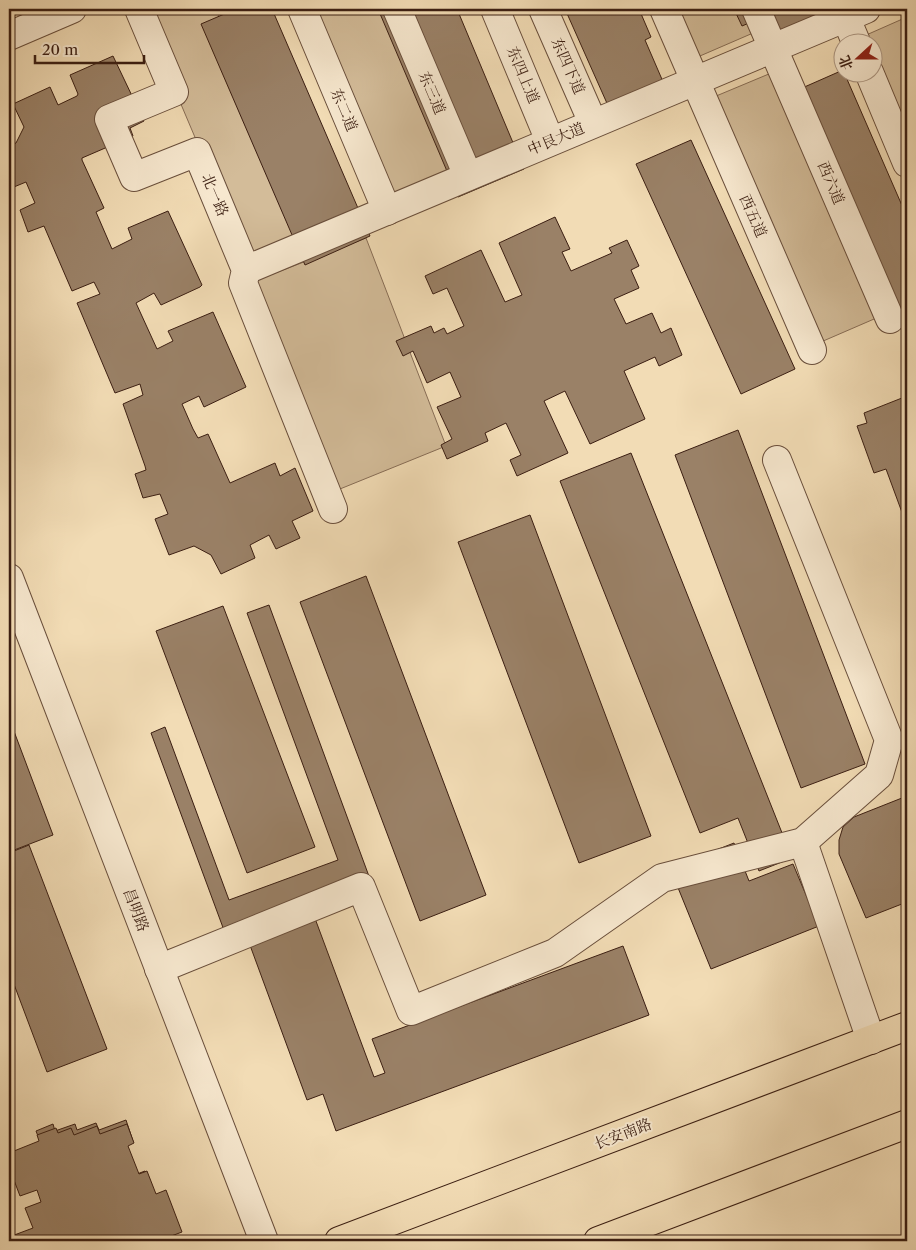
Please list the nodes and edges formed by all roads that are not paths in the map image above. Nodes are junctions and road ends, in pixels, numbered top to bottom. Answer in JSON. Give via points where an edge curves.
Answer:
{"nodes":[{"id":1,"x":72,"y":9,"type":"edge"},
{"id":2,"x":139,"y":9,"type":"edge"},
{"id":3,"x":302,"y":9,"type":"edge"},
{"id":4,"x":397,"y":9,"type":"edge"},
{"id":5,"x":495,"y":9,"type":"edge"},
{"id":6,"x":543,"y":9,"type":"edge"},
{"id":7,"x":664,"y":9,"type":"edge"},
{"id":8,"x":756,"y":9,"type":"edge"},
{"id":9,"x":851,"y":12,"type":"edge"},
{"id":10,"x":854,"y":32,"type":"edge"},
{"id":11,"x":9,"y":36,"type":"edge"},
{"id":12,"x":773,"y":48,"type":"junction"},
{"id":13,"x":694,"y":81,"type":"junction"},
{"id":14,"x":873,"y":82,"type":"edge"},
{"id":15,"x":593,"y":124,"type":"junction"},
{"id":16,"x":550,"y":141,"type":"junction"},
{"id":17,"x":907,"y":164,"type":"edge"},
{"id":18,"x":468,"y":176,"type":"junction"},
{"id":19,"x":387,"y":211,"type":"junction"},
{"id":20,"x":246,"y":270,"type":"junction"},
{"id":21,"x":890,"y":319,"type":"dead end"},
{"id":22,"x":812,"y":350,"type":"dead end"},
{"id":23,"x":777,"y":460,"type":"dead end"},
{"id":24,"x":333,"y":509,"type":"dead end"},
{"id":25,"x":9,"y":578,"type":"edge"},
{"id":26,"x":802,"y":842,"type":"junction"},
{"id":27,"x":159,"y":969,"type":"junction"},
{"id":28,"x":907,"y":1026,"type":"edge"},
{"id":29,"x":871,"y":1040,"type":"junction"},
{"id":30,"x":907,"y":1124,"type":"edge"},
{"id":31,"x":264,"y":1241,"type":"edge"},
{"id":32,"x":339,"y":1241,"type":"edge"},
{"id":33,"x":598,"y":1241,"type":"edge"}],
"edges":[{"from":1,"to":11,"type":"street"},
{"from":2,"to":20,"type":"street","name":"北一路","via":[[174,92],[109,119],[134,177],[197,152]]},
{"from":3,"to":19,"type":"street","name":"东二道"},
{"from":4,"to":18,"type":"street","name":"东三道"},
{"from":5,"to":16,"type":"street","name":"东四上道"},
{"from":6,"to":15,"type":"street","name":"东四下道"},
{"from":7,"to":13,"type":"street","name":"西五道"},
{"from":8,"to":12,"type":"street","name":"西六道"},
{"from":9,"to":10,"type":"street"},
{"from":9,"to":12,"type":"street","name":"中艮大道"},
{"from":12,"to":13,"type":"street","name":"中艮大道"},
{"from":12,"to":21,"type":"street","name":"西六道"},
{"from":13,"to":15,"type":"street","name":"中艮大道"},
{"from":13,"to":22,"type":"street","name":"西五道"},
{"from":14,"to":17,"type":"street"},
{"from":15,"to":16,"type":"street","name":"中艮大道"},
{"from":16,"to":18,"type":"street","name":"中艮大道"},
{"from":18,"to":19,"type":"street","name":"中艮大道"},
{"from":19,"to":20,"type":"street","name":"中艮大道"},
{"from":20,"to":24,"type":"street","name":"北一路","via":[[243,283]]},
{"from":23,"to":26,"type":"street","via":[[888,740],[879,775]]},
{"from":25,"to":27,"type":"street","name":"昌明路"},
{"from":26,"to":27,"type":"street","via":[[662,878],[555,953],[411,1010],[361,887]]},
{"from":26,"to":29,"type":"street"},
{"from":27,"to":31,"type":"street","name":"昌明路"},
{"from":28,"to":29,"type":"main road","name":"长安南路"},
{"from":29,"to":32,"type":"main road","name":"长安南路"},
{"from":30,"to":33,"type":"main road"}]}
